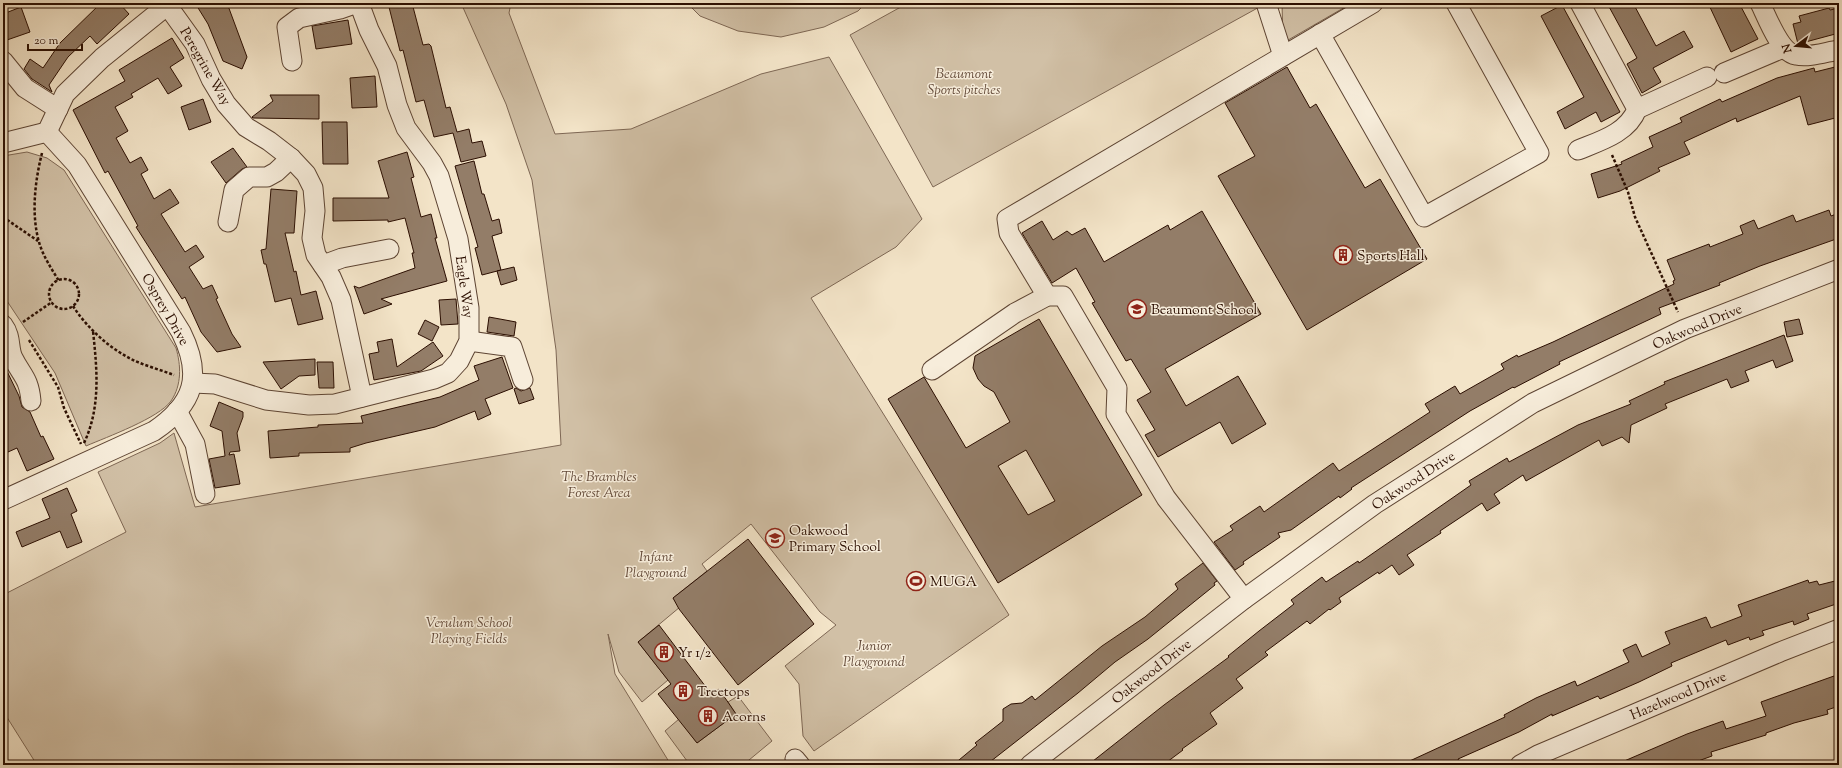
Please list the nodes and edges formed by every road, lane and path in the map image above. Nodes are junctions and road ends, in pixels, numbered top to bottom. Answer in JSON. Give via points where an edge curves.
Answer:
{"nodes":[{"id":1,"x":358,"y":3,"type":"edge"},
{"id":2,"x":1266,"y":3,"type":"edge"},
{"id":3,"x":1373,"y":3,"type":"edge"},
{"id":4,"x":1456,"y":3,"type":"edge"},
{"id":5,"x":1580,"y":3,"type":"edge"},
{"id":6,"x":1760,"y":3,"type":"edge"},
{"id":7,"x":168,"y":4,"type":"edge"},
{"id":8,"x":1320,"y":34,"type":"junction"},
{"id":9,"x":1783,"y":48,"type":"junction"},
{"id":10,"x":1839,"y":50,"type":"edge"},
{"id":11,"x":1282,"y":56,"type":"junction"},
{"id":12,"x":3,"y":61,"type":"edge"},
{"id":13,"x":292,"y":61,"type":"dead end"},
{"id":14,"x":58,"y":109,"type":"junction"},
{"id":15,"x":1636,"y":110,"type":"junction"},
{"id":16,"x":47,"y":132,"type":"junction"},
{"id":17,"x":1605,"y":139,"type":"junction"},
{"id":18,"x":3,"y":143,"type":"edge"},
{"id":19,"x":1578,"y":150,"type":"dead end"},
{"id":20,"x":291,"y":158,"type":"junction"},
{"id":21,"x":3,"y":217,"type":"edge"},
{"id":22,"x":228,"y":222,"type":"dead end"},
{"id":23,"x":38,"y":241,"type":"junction"},
{"id":24,"x":389,"y":249,"type":"dead end"},
{"id":25,"x":323,"y":265,"type":"junction"},
{"id":26,"x":1839,"y":269,"type":"edge"},
{"id":27,"x":59,"y":281,"type":"junction"},
{"id":28,"x":1047,"y":296,"type":"junction"},
{"id":29,"x":52,"y":302,"type":"junction"},
{"id":30,"x":73,"y":306,"type":"junction"},
{"id":31,"x":11,"y":325,"type":"edge"},
{"id":32,"x":1686,"y":329,"type":"junction"},
{"id":33,"x":93,"y":331,"type":"junction"},
{"id":34,"x":27,"y":338,"type":"dead end"},
{"id":35,"x":468,"y":341,"type":"junction"},
{"id":36,"x":932,"y":370,"type":"dead end"},
{"id":37,"x":523,"y":380,"type":"dead end"},
{"id":38,"x":193,"y":382,"type":"junction"},
{"id":39,"x":362,"y":397,"type":"junction"},
{"id":40,"x":31,"y":401,"type":"dead end"},
{"id":41,"x":177,"y":411,"type":"junction"},
{"id":42,"x":205,"y":494,"type":"dead end"},
{"id":43,"x":3,"y":500,"type":"edge"},
{"id":44,"x":1244,"y":599,"type":"junction"},
{"id":45,"x":1839,"y":630,"type":"edge"},
{"id":46,"x":1030,"y":765,"type":"edge"},
{"id":47,"x":1520,"y":765,"type":"edge"}],
"edges":[{"from":1,"to":13,"type":"street","via":[[299,18],[287,27]]},
{"from":1,"to":35,"type":"street","name":"Eagle Way","via":[[387,66],[406,128],[439,176],[458,239],[469,308]]},
{"from":2,"to":11,"type":"street"},
{"from":3,"to":8,"type":"street"},
{"from":4,"to":8,"type":"street","via":[[1540,153],[1424,217]]},
{"from":5,"to":15,"type":"street"},
{"from":6,"to":9,"type":"street"},
{"from":7,"to":14,"type":"street","via":[[102,58],[65,94]]},
{"from":7,"to":20,"type":"street","name":"Peregrine Way","via":[[195,44],[226,104],[246,127]]},
{"from":8,"to":11,"type":"street"},
{"from":9,"to":10,"type":"street","via":[[1796,55]]},
{"from":9,"to":15,"type":"street"},
{"from":11,"to":28,"type":"street","via":[[1007,220],[1009,233]]},
{"from":12,"to":14,"type":"street","via":[[25,88]]},
{"from":14,"to":16,"type":"street"},
{"from":15,"to":17,"type":"street","via":[[1627,126]]},
{"from":16,"to":18,"type":"street"},
{"from":16,"to":23,"type":"path","via":[[34,204]]},
{"from":16,"to":38,"type":"street","name":"Osprey Drive","via":[[77,165],[182,332],[193,365]]},
{"from":17,"to":19,"type":"street"},
{"from":17,"to":32,"type":"path","via":[[1636,217]]},
{"from":20,"to":22,"type":"street","via":[[276,172],[267,176],[249,177],[234,190]]},
{"from":20,"to":25,"type":"street","name":"Peregrine Way","via":[[306,174],[313,188],[315,211],[312,238],[316,255]]},
{"from":21,"to":23,"type":"path"},
{"from":23,"to":27,"type":"path","via":[[45,259]]},
{"from":24,"to":25,"type":"street","via":[[342,258]]},
{"from":25,"to":39,"type":"street","name":"Peregrine Way","via":[[341,300]]},
{"from":26,"to":32,"type":"street","name":"Oakwood Drive"},
{"from":27,"to":29,"type":"path","via":[[50,291]]},
{"from":27,"to":30,"type":"path","via":[[67,280],[77,286],[79,297]]},
{"from":28,"to":36,"type":"street","via":[[1015,313]]},
{"from":28,"to":44,"type":"street","via":[[1063,296],[1117,388],[1116,414],[1166,498]]},
{"from":29,"to":30,"type":"path","via":[[61,308]]},
{"from":29,"to":31,"type":"path"},
{"from":30,"to":33,"type":"path"},
{"from":31,"to":40,"type":"street","via":[[12,357],[30,389]]},
{"from":32,"to":44,"type":"street","name":"Oakwood Drive","via":[[1533,403],[1376,504]]},
{"from":33,"to":34,"type":"path","via":[[97,368],[96,402],[90,431],[82,447],[64,408],[58,387]]},
{"from":33,"to":38,"type":"path","via":[[133,360]]},
{"from":35,"to":37,"type":"street","via":[[512,347]]},
{"from":35,"to":39,"type":"street","name":"Eagle Way","via":[[459,361],[448,372],[434,379]]},
{"from":38,"to":39,"type":"street","name":"Eagle Way","via":[[215,384],[266,400],[309,405],[335,404]]},
{"from":38,"to":41,"type":"street"},
{"from":41,"to":42,"type":"street","via":[[195,444]]},
{"from":41,"to":43,"type":"street","via":[[169,421],[154,430]]},
{"from":44,"to":46,"type":"street","name":"Oakwood Drive"},
{"from":45,"to":47,"type":"street","name":"Hazelwood Drive","via":[[1780,652]]}]}
